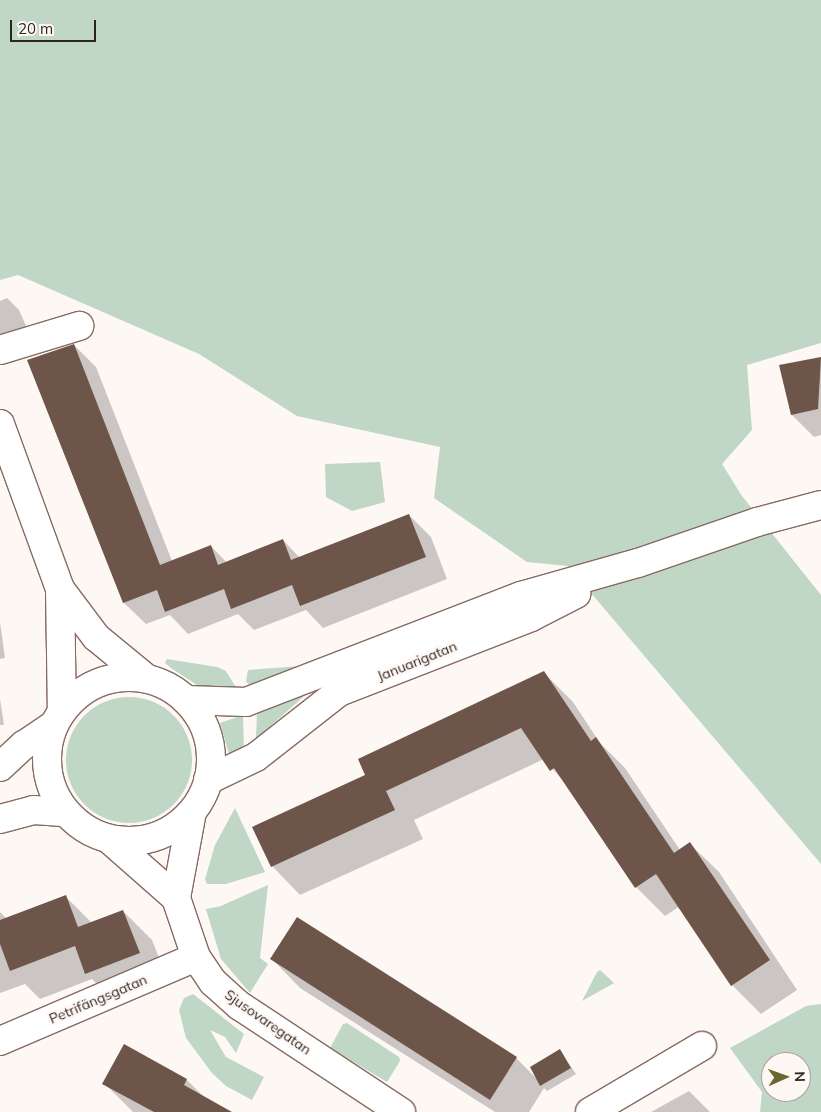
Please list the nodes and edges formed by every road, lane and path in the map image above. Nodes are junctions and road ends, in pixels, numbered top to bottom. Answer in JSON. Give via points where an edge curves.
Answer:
{"nodes":[{"id":1,"x":79,"y":326,"type":"dead end"},
{"id":2,"x":0,"y":350,"type":"edge"},
{"id":3,"x":0,"y":424,"type":"edge"},
{"id":4,"x":5,"y":454,"type":"edge"},
{"id":5,"x":821,"y":505,"type":"edge"},
{"id":6,"x":638,"y":564,"type":"junction"},
{"id":7,"x":60,"y":589,"type":"junction"},
{"id":8,"x":146,"y":678,"type":"junction"},
{"id":9,"x":186,"y":700,"type":"junction"},
{"id":10,"x":58,"y":718,"type":"junction"},
{"id":11,"x":0,"y":767,"type":"edge"},
{"id":12,"x":208,"y":780,"type":"junction"},
{"id":13,"x":66,"y":812,"type":"junction"},
{"id":14,"x":192,"y":812,"type":"junction"},
{"id":15,"x":0,"y":819,"type":"edge"},
{"id":16,"x":109,"y":839,"type":"junction"},
{"id":17,"x":176,"y":898,"type":"junction"},
{"id":18,"x":196,"y":957,"type":"junction"},
{"id":19,"x":0,"y":1041,"type":"edge"},
{"id":20,"x":702,"y":1046,"type":"dead end"},
{"id":21,"x":401,"y":1112,"type":"edge"},
{"id":22,"x":590,"y":1112,"type":"edge"}],
"edges":[{"from":1,"to":2,"type":"street"},
{"from":3,"to":4,"type":"street"},
{"from":4,"to":7,"type":"street"},
{"from":5,"to":6,"type":"street","name":"Januarigatan","via":[[757,522]]},
{"from":6,"to":9,"type":"street","name":"Januarigatan","via":[[521,596],[246,702]]},
{"from":6,"to":12,"type":"street","name":"Januarigatan","via":[[531,617],[339,692],[256,757]]},
{"from":7,"to":8,"type":"street","via":[[96,637]]},
{"from":7,"to":10,"type":"street"},
{"from":8,"to":9,"type":"street","via":[[168,686]]},
{"from":8,"to":10,"type":"street","via":[[122,677],[100,682],[79,694]]},
{"from":9,"to":12,"type":"street","via":[[208,737],[211,758]]},
{"from":10,"to":11,"type":"street"},
{"from":10,"to":13,"type":"street","via":[[49,740],[48,770],[57,799]]},
{"from":12,"to":14,"type":"street"},
{"from":13,"to":15,"type":"street","via":[[34,810]]},
{"from":13,"to":16,"type":"street","via":[[85,828]]},
{"from":14,"to":16,"type":"street","via":[[174,827],[154,837],[132,841]]},
{"from":14,"to":17,"type":"street","name":"Sjusovaregatan"},
{"from":16,"to":17,"type":"street","name":"Sjusovaregatan"},
{"from":17,"to":18,"type":"street","name":"Sjusovaregatan"},
{"from":18,"to":19,"type":"street","name":"Petrifängsgatan"},
{"from":18,"to":21,"type":"street","name":"Sjusovaregatan","via":[[213,982],[240,1006]]},
{"from":20,"to":22,"type":"street"}]}
